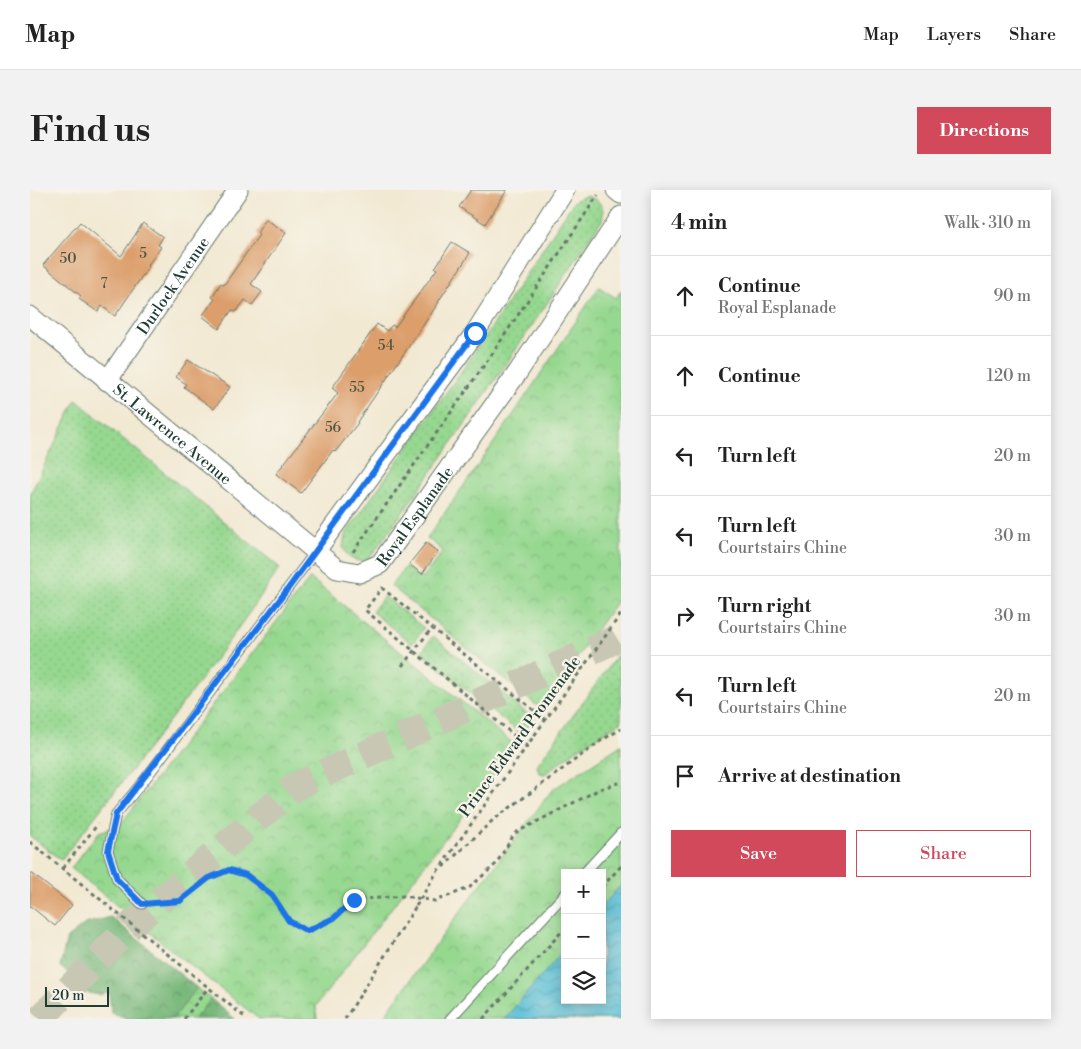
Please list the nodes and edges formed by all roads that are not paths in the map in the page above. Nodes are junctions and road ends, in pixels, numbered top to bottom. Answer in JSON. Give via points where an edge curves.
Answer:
{"nodes":[{"id":1,"x":238,"y":190,"type":"edge"},
{"id":2,"x":565,"y":190,"type":"edge"},
{"id":3,"x":616,"y":190,"type":"edge"},
{"id":4,"x":621,"y":194,"type":"edge"},
{"id":5,"x":621,"y":216,"type":"edge"},
{"id":6,"x":30,"y":316,"type":"edge"},
{"id":7,"x":107,"y":381,"type":"junction"},
{"id":8,"x":315,"y":552,"type":"junction"},
{"id":9,"x":621,"y":833,"type":"edge"},
{"id":10,"x":588,"y":869,"type":"edge"},
{"id":11,"x":561,"y":898,"type":"edge"},
{"id":12,"x":142,"y":904,"type":"road end"},
{"id":13,"x":450,"y":1019,"type":"edge"}],
"edges":[{"from":1,"to":7,"type":"street","name":"Durlock Avenue"},
{"from":2,"to":8,"type":"street","via":[[475,333]]},
{"from":3,"to":4,"type":"street"},
{"from":5,"to":8,"type":"street","name":"Royal Esplanade","via":[[518,372],[380,564],[359,573],[337,569]]},
{"from":6,"to":7,"type":"street","name":"St. Lawrence Avenue"},
{"from":7,"to":8,"type":"street","name":"St. Lawrence Avenue"},
{"from":8,"to":12,"type":"lane","via":[[116,814],[108,851],[117,879]]},
{"from":9,"to":10,"type":"lane"},
{"from":11,"to":13,"type":"lane"}]}
